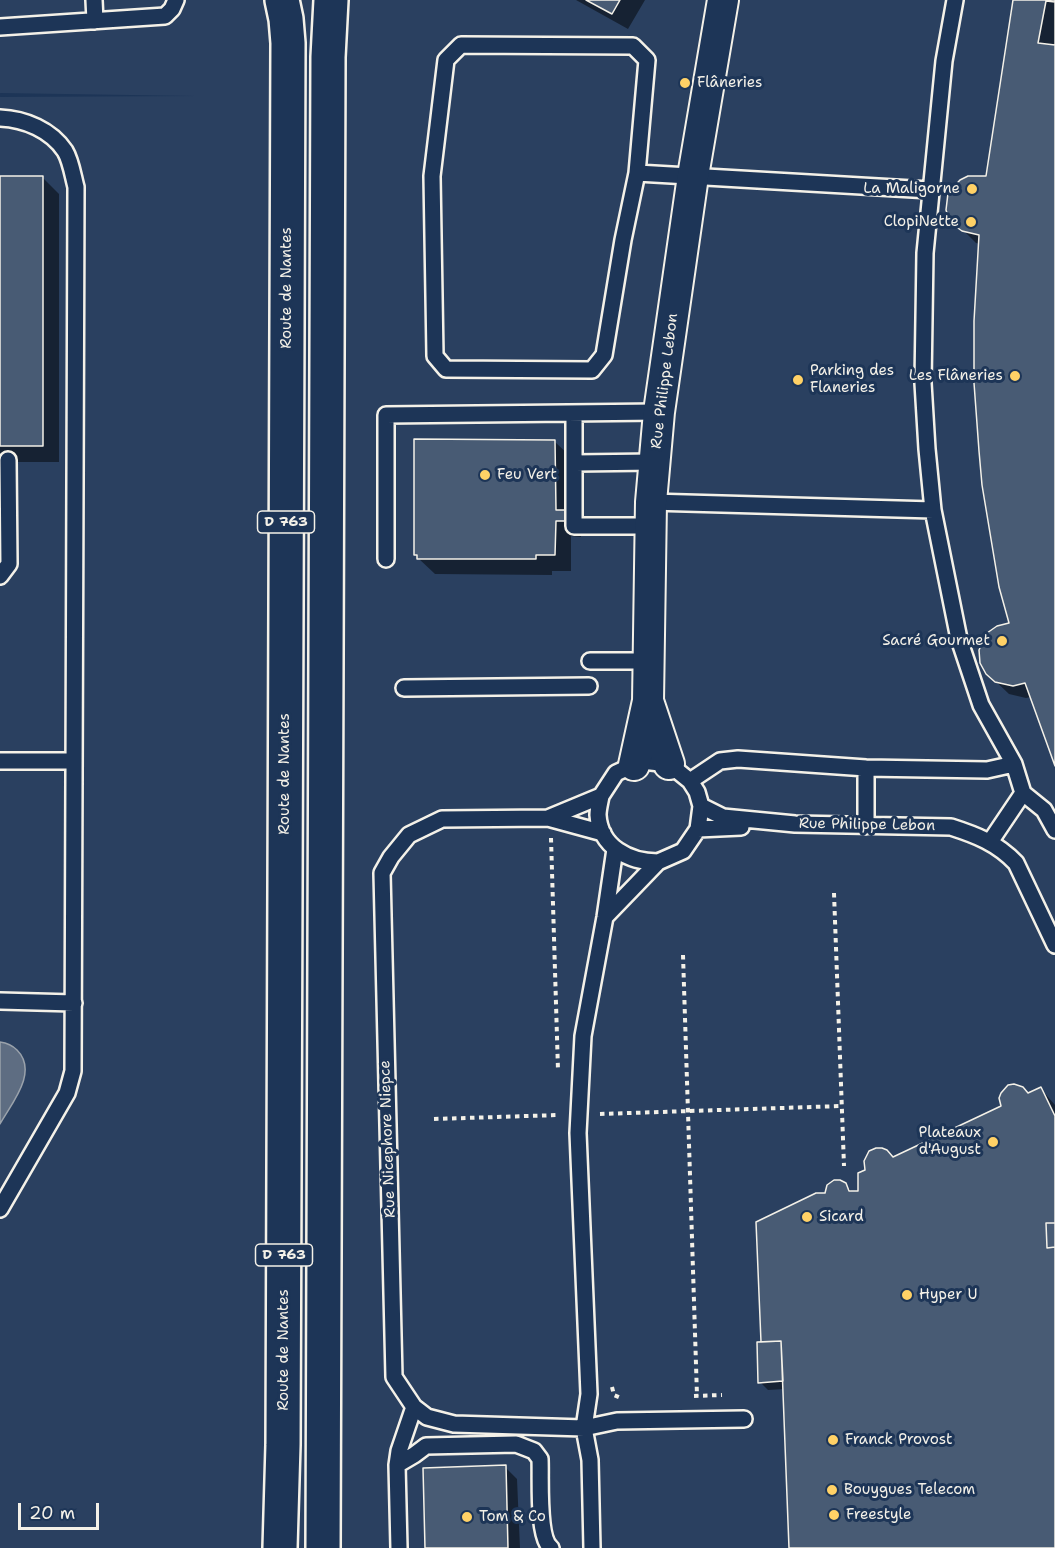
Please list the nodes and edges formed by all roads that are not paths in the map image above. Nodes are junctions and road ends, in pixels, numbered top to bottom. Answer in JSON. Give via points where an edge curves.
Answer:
{"nodes":[{"id":1,"x":94,"y":0,"type":"edge"},
{"id":2,"x":176,"y":0,"type":"edge"},
{"id":3,"x":282,"y":0,"type":"edge"},
{"id":4,"x":331,"y":0,"type":"edge"},
{"id":5,"x":723,"y":0,"type":"edge"},
{"id":6,"x":954,"y":0,"type":"edge"},
{"id":7,"x":95,"y":21,"type":"junction"},
{"id":8,"x":0,"y":27,"type":"edge"},
{"id":9,"x":0,"y":118,"type":"edge"},
{"id":10,"x":637,"y":173,"type":"junction"},
{"id":11,"x":693,"y":176,"type":"junction"},
{"id":12,"x":930,"y":190,"type":"junction"},
{"id":13,"x":658,"y":412,"type":"junction"},
{"id":14,"x":574,"y":414,"type":"junction"},
{"id":15,"x":8,"y":460,"type":"dead end"},
{"id":16,"x":655,"y":462,"type":"junction"},
{"id":17,"x":574,"y":463,"type":"junction"},
{"id":18,"x":933,"y":510,"type":"junction"},
{"id":19,"x":650,"y":514,"type":"junction"},
{"id":20,"x":386,"y":559,"type":"dead end"},
{"id":21,"x":0,"y":576,"type":"edge"},
{"id":22,"x":590,"y":660,"type":"dead end"},
{"id":23,"x":649,"y":661,"type":"junction"},
{"id":24,"x":590,"y":686,"type":"dead end"},
{"id":25,"x":404,"y":688,"type":"dead end"},
{"id":26,"x":0,"y":761,"type":"edge"},
{"id":27,"x":75,"y":761,"type":"junction"},
{"id":28,"x":1014,"y":764,"type":"junction"},
{"id":29,"x":659,"y":768,"type":"junction"},
{"id":30,"x":866,"y":768,"type":"junction"},
{"id":31,"x":1023,"y":792,"type":"junction"},
{"id":32,"x":601,"y":796,"type":"junction"},
{"id":33,"x":700,"y":806,"type":"junction"},
{"id":34,"x":548,"y":818,"type":"junction"},
{"id":35,"x":795,"y":824,"type":"junction"},
{"id":36,"x":866,"y":826,"type":"junction"},
{"id":37,"x":698,"y":829,"type":"junction"},
{"id":38,"x":1055,"y":830,"type":"edge"},
{"id":39,"x":603,"y":832,"type":"junction"},
{"id":40,"x":990,"y":842,"type":"junction"},
{"id":41,"x":615,"y":849,"type":"junction"},
{"id":42,"x":658,"y":862,"type":"junction"},
{"id":43,"x":605,"y":916,"type":"junction"},
{"id":44,"x":1055,"y":945,"type":"edge"},
{"id":45,"x":0,"y":1001,"type":"edge"},
{"id":46,"x":74,"y":1003,"type":"junction"},
{"id":47,"x":0,"y":1209,"type":"edge"},
{"id":48,"x":324,"y":1371,"type":"junction"},
{"id":49,"x":414,"y":1407,"type":"junction"},
{"id":50,"x":744,"y":1419,"type":"dead end"},
{"id":51,"x":584,"y":1428,"type":"junction"},
{"id":52,"x":397,"y":1465,"type":"junction"},
{"id":53,"x":280,"y":1509,"type":"junction"},
{"id":54,"x":268,"y":1548,"type":"edge"},
{"id":55,"x":280,"y":1548,"type":"edge"},
{"id":56,"x":323,"y":1548,"type":"edge"},
{"id":57,"x":345,"y":1548,"type":"edge"},
{"id":58,"x":399,"y":1548,"type":"edge"},
{"id":59,"x":551,"y":1548,"type":"edge"},
{"id":60,"x":592,"y":1548,"type":"edge"}],
"edges":[{"from":1,"to":7,"type":"lane"},
{"from":2,"to":7,"type":"lane","via":[[165,16]]},
{"from":3,"to":53,"type":"highway","name":"Route de Nantes","number":"D 763","via":[[288,43]]},
{"from":4,"to":48,"type":"highway","number":"D 763"},
{"from":5,"to":11,"type":"street","name":"Rue Philippe Lebon"},
{"from":6,"to":12,"type":"lane"},
{"from":7,"to":8,"type":"lane"},
{"from":9,"to":27,"type":"lane","via":[[22,121],[47,132],[65,152],[76,187]]},
{"from":10,"to":10,"type":"lane","via":[[647,60],[633,46],[461,45],[446,60],[432,176],[435,356],[446,369],[592,370],[604,355]]},
{"from":10,"to":11,"type":"lane"},
{"from":11,"to":12,"type":"lane"},
{"from":11,"to":13,"type":"street","name":"Rue Philippe Lebon"},
{"from":12,"to":18,"type":"lane","via":[[923,383]]},
{"from":13,"to":14,"type":"lane"},
{"from":13,"to":16,"type":"street","name":"Rue Philippe Lebon"},
{"from":14,"to":17,"type":"lane"},
{"from":14,"to":20,"type":"lane","via":[[386,415]]},
{"from":15,"to":21,"type":"lane","via":[[9,564]]},
{"from":16,"to":17,"type":"lane"},
{"from":16,"to":19,"type":"street","name":"Rue Philippe Lebon"},
{"from":17,"to":19,"type":"lane","via":[[574,526]]},
{"from":18,"to":19,"type":"lane"},
{"from":18,"to":28,"type":"lane","via":[[959,639],[981,705]]},
{"from":19,"to":23,"type":"street","name":"Rue Philippe Lebon"},
{"from":22,"to":23,"type":"lane"},
{"from":23,"to":29,"type":"street","name":"Rue Philippe Lebon","via":[[648,701]]},
{"from":24,"to":25,"type":"lane"},
{"from":26,"to":27,"type":"lane"},
{"from":27,"to":46,"type":"lane"},
{"from":28,"to":30,"type":"lane","via":[[987,770]]},
{"from":28,"to":31,"type":"lane"},
{"from":29,"to":30,"type":"lane","via":[[738,759]]},
{"from":29,"to":32,"type":"lane","via":[[616,773]]},
{"from":29,"to":33,"type":"lane","via":[[697,792]]},
{"from":30,"to":36,"type":"lane"},
{"from":31,"to":38,"type":"lane","via":[[1044,810]]},
{"from":31,"to":40,"type":"lane"},
{"from":32,"to":34,"type":"lane","name":"Rue Nicephore Niepce"},
{"from":32,"to":39,"type":"lane","via":[[598,815]]},
{"from":33,"to":35,"type":"lane","name":"Rue Philippe Lebon","via":[[723,817]]},
{"from":33,"to":37,"type":"lane"},
{"from":34,"to":39,"type":"lane"},
{"from":34,"to":49,"type":"lane","name":"Rue Nicephore Niepce","via":[[442,819],[409,835],[382,873],[394,1377]]},
{"from":35,"to":36,"type":"lane","name":"Rue Philippe Lebon"},
{"from":35,"to":37,"type":"lane"},
{"from":36,"to":40,"type":"lane","name":"Rue Philippe Lebon","via":[[951,827]]},
{"from":37,"to":42,"type":"lane","via":[[682,851]]},
{"from":39,"to":41,"type":"lane"},
{"from":40,"to":44,"type":"lane","name":"Rue Philippe Lebon","via":[[1016,863]]},
{"from":41,"to":42,"type":"lane","via":[[628,858]]},
{"from":41,"to":43,"type":"lane"},
{"from":42,"to":43,"type":"lane"},
{"from":43,"to":51,"type":"lane","via":[[583,1036],[578,1134],[589,1395]]},
{"from":45,"to":46,"type":"lane"},
{"from":46,"to":47,"type":"lane","via":[[73,1071],[67,1093]]},
{"from":48,"to":56,"type":"highway","number":"D 763"},
{"from":48,"to":57,"type":"highway","via":[[345,1442]]},
{"from":49,"to":51,"type":"lane","name":"Rue Nicephore Niepce","via":[[428,1418],[454,1424]]},
{"from":49,"to":52,"type":"lane"},
{"from":50,"to":51,"type":"lane","name":"Rue Nicephore Niepce","via":[[617,1421]]},
{"from":51,"to":60,"type":"lane","via":[[590,1460]]},
{"from":52,"to":58,"type":"lane"},
{"from":52,"to":59,"type":"lane","via":[[426,1446],[516,1444],[534,1451],[540,1459],[543,1533]]},
{"from":53,"to":54,"type":"highway"},
{"from":53,"to":55,"type":"highway","name":"Route de Nantes","number":"D 763"}]}
